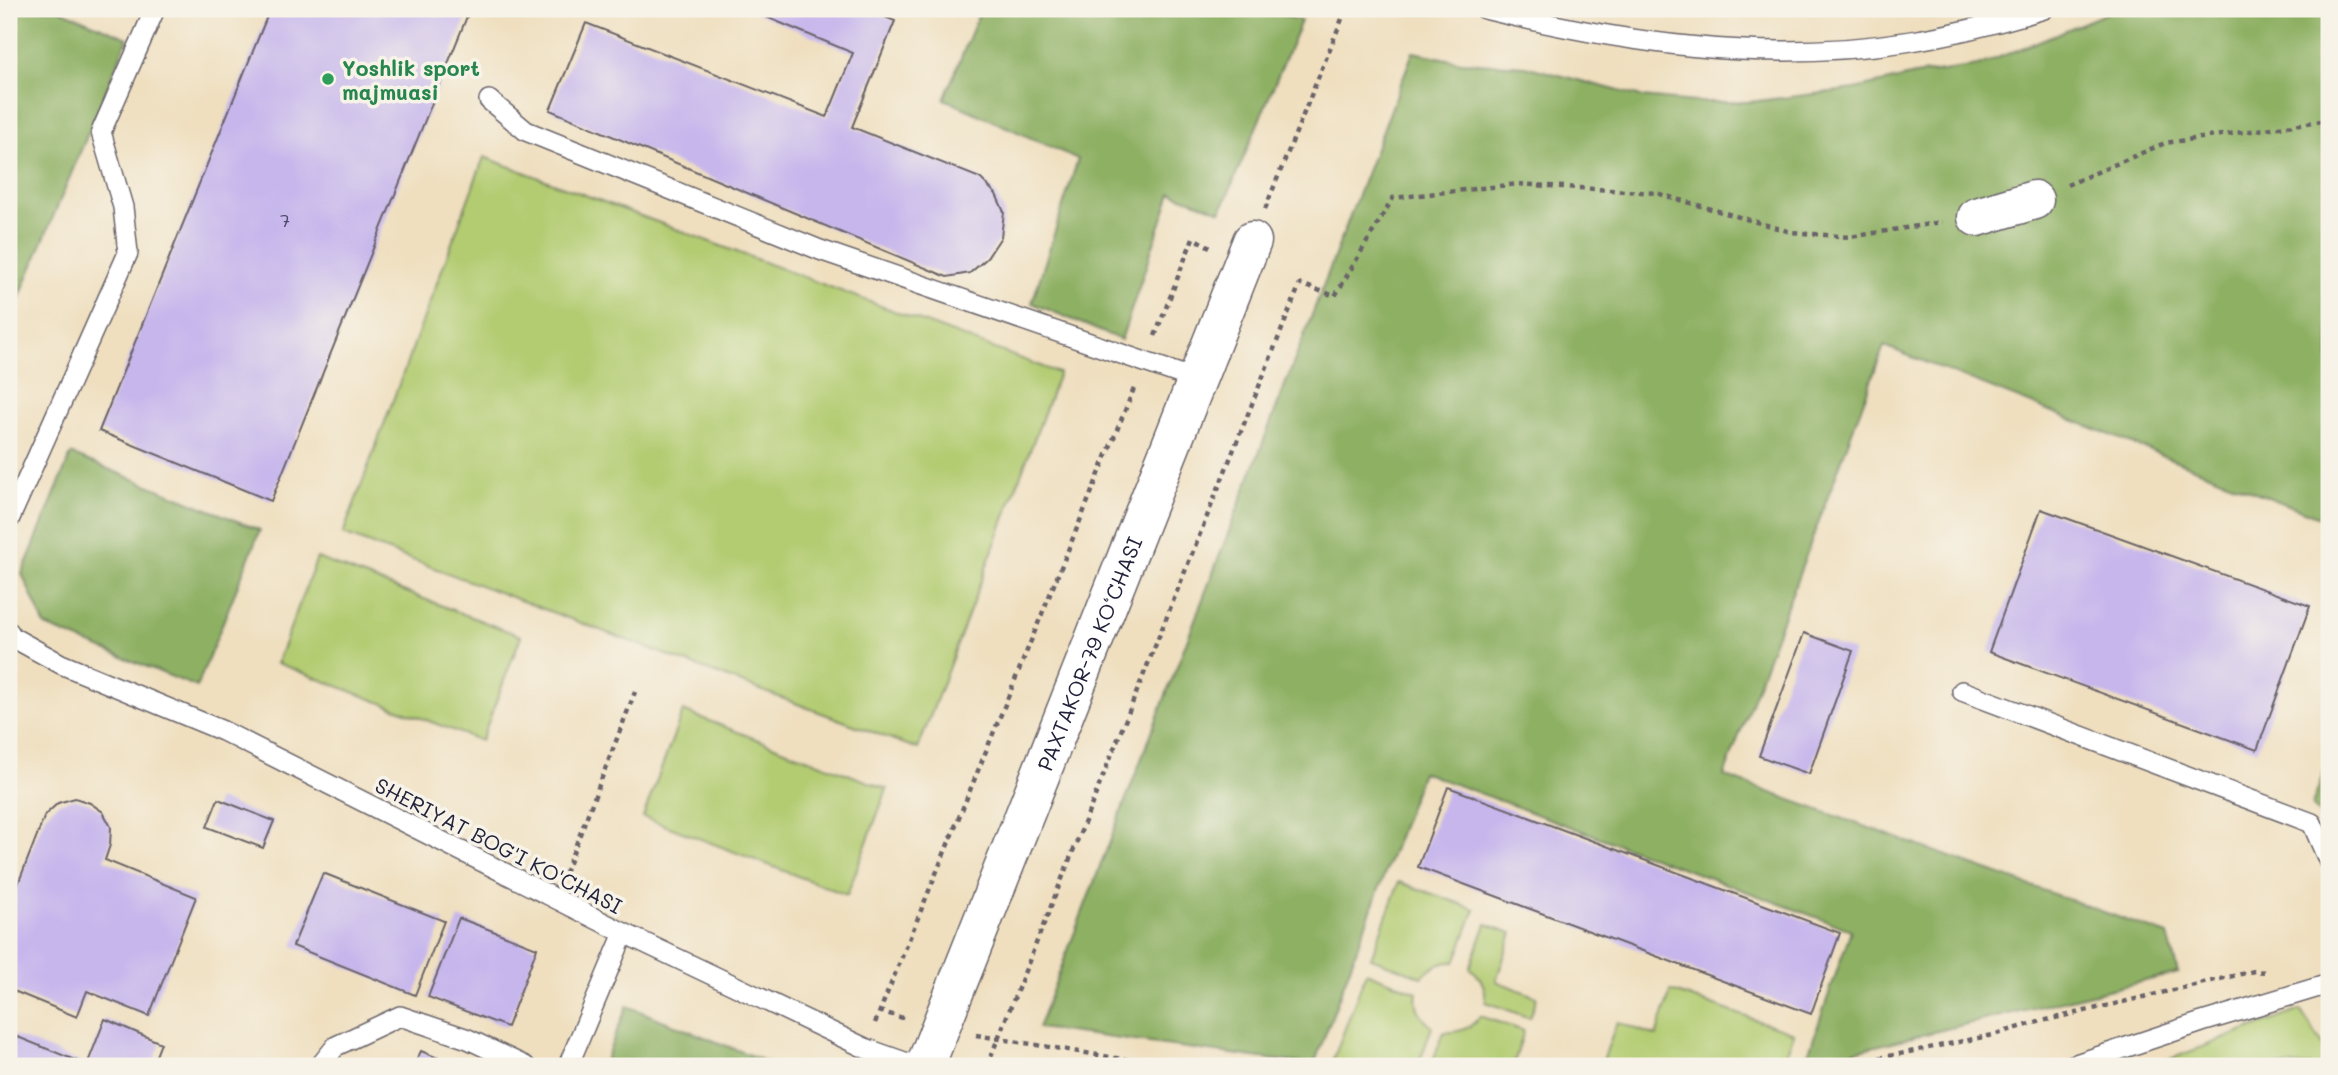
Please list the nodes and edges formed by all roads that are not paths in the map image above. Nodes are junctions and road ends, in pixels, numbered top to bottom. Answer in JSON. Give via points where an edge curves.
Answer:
{"nodes":[{"id":1,"x":155,"y":9,"type":"edge"},
{"id":2,"x":1485,"y":9,"type":"edge"},
{"id":3,"x":2044,"y":9,"type":"edge"},
{"id":4,"x":489,"y":100,"type":"dead end"},
{"id":5,"x":2034,"y":200,"type":"road end"},
{"id":6,"x":1977,"y":217,"type":"road end"},
{"id":7,"x":1252,"y":241,"type":"road end"},
{"id":8,"x":1197,"y":380,"type":"junction"},
{"id":9,"x":9,"y":520,"type":"edge"},
{"id":10,"x":9,"y":632,"type":"edge"},
{"id":11,"x":1962,"y":691,"type":"dead end"},
{"id":12,"x":2329,"y":862,"type":"edge"},
{"id":13,"x":624,"y":933,"type":"junction"},
{"id":14,"x":2329,"y":984,"type":"edge"},
{"id":15,"x":320,"y":1066,"type":"edge"},
{"id":16,"x":525,"y":1066,"type":"edge"},
{"id":17,"x":568,"y":1066,"type":"edge"},
{"id":18,"x":916,"y":1066,"type":"edge"},
{"id":19,"x":925,"y":1066,"type":"edge"},
{"id":20,"x":2070,"y":1066,"type":"edge"}],
"edges":[{"from":1,"to":9,"type":"lane","via":[[101,132],[123,207],[128,253]]},
{"from":2,"to":3,"type":"lane","via":[[1641,41],[1783,51],[1903,43]]},
{"from":4,"to":8,"type":"lane","via":[[526,131],[820,250]]},
{"from":5,"to":6,"type":"street"},
{"from":7,"to":8,"type":"street","name":"PAXTAKOR-79 KO‘CHASI"},
{"from":8,"to":19,"type":"street","name":"PAXTAKOR-79 KO‘CHASI"},
{"from":10,"to":13,"type":"lane","name":"SHERIYAT BOG'I KO'CHASI","via":[[61,664],[223,731]]},
{"from":11,"to":12,"type":"lane","via":[[2312,823]]},
{"from":13,"to":17,"type":"lane"},
{"from":13,"to":18,"type":"lane","name":"SHERIYAT BOG'I KO'CHASI","via":[[866,1048]]},
{"from":14,"to":20,"type":"lane"},
{"from":15,"to":16,"type":"lane","via":[[336,1046],[400,1016],[468,1039]]}]}
